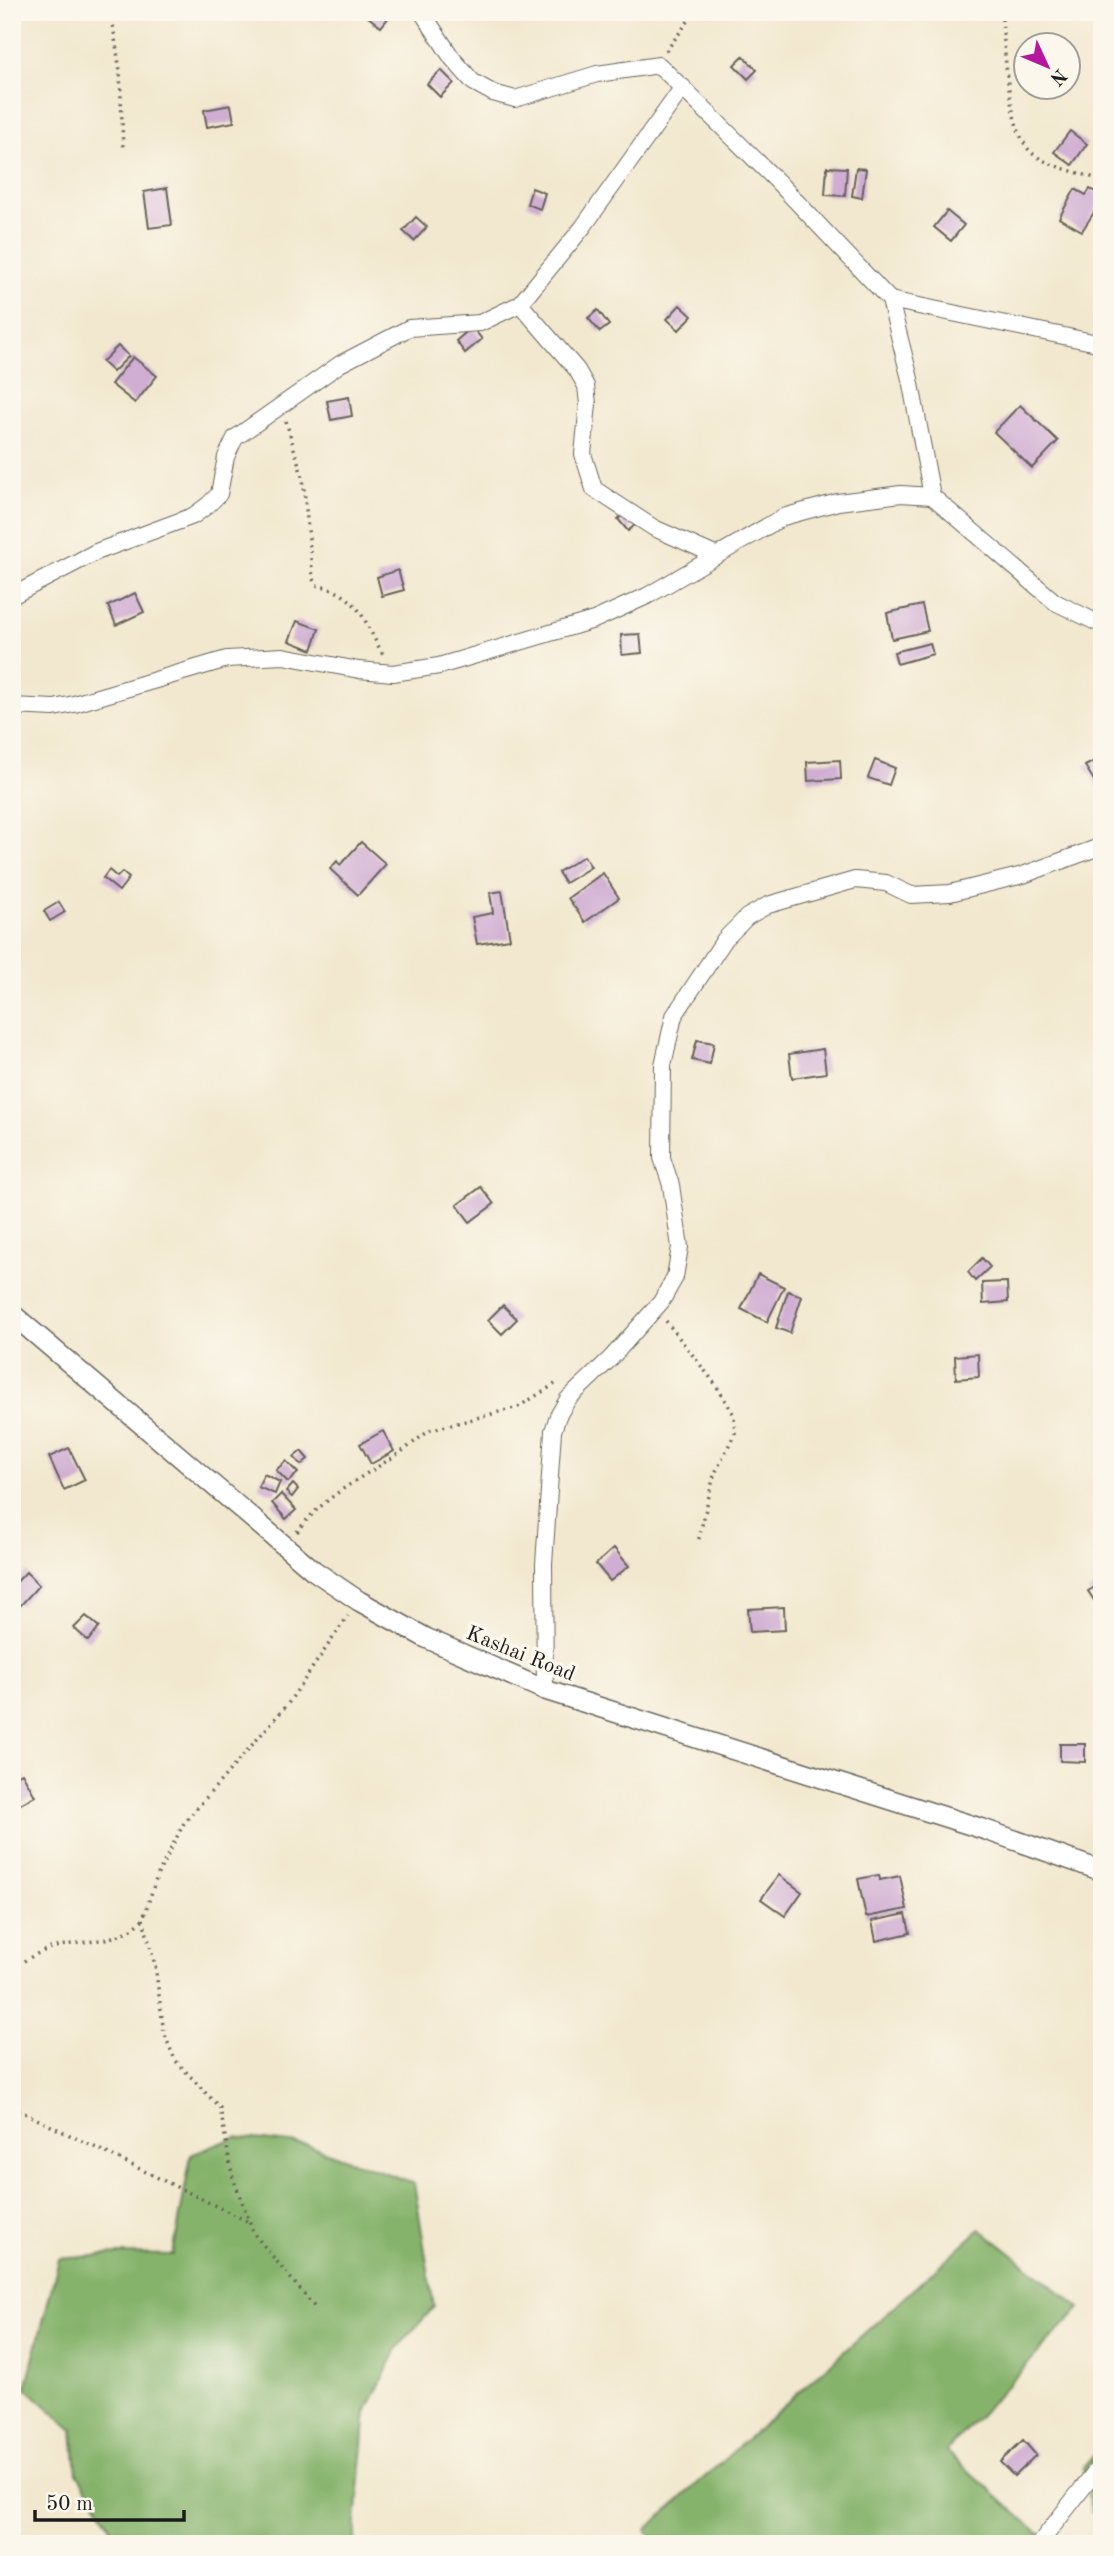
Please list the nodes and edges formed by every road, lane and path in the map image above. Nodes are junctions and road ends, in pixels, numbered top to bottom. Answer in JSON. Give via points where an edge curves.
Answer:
{"nodes":[{"id":1,"x":111,"y":12,"type":"edge"},
{"id":2,"x":422,"y":12,"type":"edge"},
{"id":3,"x":695,"y":12,"type":"edge"},
{"id":4,"x":1001,"y":12,"type":"edge"},
{"id":5,"x":659,"y":65,"type":"junction"},
{"id":6,"x":682,"y":87,"type":"junction"},
{"id":7,"x":122,"y":148,"type":"dead end"},
{"id":8,"x":1102,"y":181,"type":"edge"},
{"id":9,"x":890,"y":300,"type":"junction"},
{"id":10,"x":520,"y":304,"type":"junction"},
{"id":11,"x":1102,"y":344,"type":"edge"},
{"id":12,"x":280,"y":406,"type":"junction"},
{"id":13,"x":932,"y":496,"type":"junction"},
{"id":14,"x":715,"y":555,"type":"junction"},
{"id":15,"x":12,"y":596,"type":"edge"},
{"id":16,"x":1102,"y":625,"type":"edge"},
{"id":17,"x":394,"y":673,"type":"junction"},
{"id":18,"x":12,"y":706,"type":"edge"},
{"id":19,"x":1102,"y":846,"type":"edge"},
{"id":20,"x":656,"y":1308,"type":"junction"},
{"id":21,"x":12,"y":1314,"type":"edge"},
{"id":22,"x":556,"y":1384,"type":"dead end"},
{"id":23,"x":698,"y":1542,"type":"dead end"},
{"id":24,"x":285,"y":1548,"type":"junction"},
{"id":25,"x":359,"y":1601,"type":"junction"},
{"id":26,"x":545,"y":1690,"type":"junction"},
{"id":27,"x":1102,"y":1871,"type":"edge"},
{"id":28,"x":143,"y":1919,"type":"junction"},
{"id":29,"x":12,"y":1968,"type":"edge"},
{"id":30,"x":12,"y":2107,"type":"edge"},
{"id":31,"x":249,"y":2222,"type":"junction"},
{"id":32,"x":317,"y":2310,"type":"dead end"},
{"id":33,"x":1102,"y":2463,"type":"edge"},
{"id":34,"x":1039,"y":2544,"type":"edge"}],
"edges":[{"from":1,"to":7,"type":"path","via":[[120,71]]},
{"from":2,"to":5,"type":"street","via":[[473,82],[515,99],[597,74]]},
{"from":3,"to":5,"type":"path"},
{"from":4,"to":8,"type":"path","via":[[1014,113],[1025,147],[1045,161]]},
{"from":5,"to":6,"type":"street"},
{"from":6,"to":9,"type":"street"},
{"from":6,"to":10,"type":"street","via":[[583,227]]},
{"from":9,"to":11,"type":"street"},
{"from":9,"to":13,"type":"street"},
{"from":10,"to":12,"type":"street","via":[[480,323],[409,328],[341,364]]},
{"from":10,"to":14,"type":"street","via":[[586,386],[583,454],[594,489],[654,528]]},
{"from":12,"to":15,"type":"street","via":[[235,438],[219,494],[208,505],[192,516],[96,552]]},
{"from":12,"to":17,"type":"path","via":[[303,479],[313,579],[316,585],[338,590],[360,611]]},
{"from":13,"to":14,"type":"street","via":[[901,494],[838,502],[783,517]]},
{"from":13,"to":16,"type":"street","via":[[1055,602]]},
{"from":14,"to":17,"type":"street","via":[[647,596],[594,620],[439,666]]},
{"from":17,"to":18,"type":"street","via":[[283,656],[227,659],[74,704]]},
{"from":19,"to":20,"type":"street","via":[[1023,875],[950,893],[911,895],[886,883],[855,880],[768,905],[724,939],[674,1016],[667,1040],[662,1158],[680,1247],[675,1277]]},
{"from":20,"to":23,"type":"path","via":[[734,1415],[735,1433],[714,1475]]},
{"from":20,"to":26,"type":"street","via":[[568,1399],[555,1424],[544,1564]]},
{"from":21,"to":24,"type":"street","name":"Kashai Road"},
{"from":22,"to":24,"type":"path","via":[[517,1407],[431,1430],[314,1509]]},
{"from":24,"to":25,"type":"street","name":"Kashai Road"},
{"from":25,"to":26,"type":"street","name":"Kashai Road","via":[[426,1638]]},
{"from":25,"to":28,"type":"path","via":[[287,1705],[184,1824],[157,1876]]},
{"from":26,"to":27,"type":"street","name":"Kashai Road"},
{"from":28,"to":29,"type":"path","via":[[126,1933],[48,1949]]},
{"from":28,"to":31,"type":"path","via":[[164,2033],[175,2060],[220,2108],[232,2175]]},
{"from":30,"to":31,"type":"path"},
{"from":31,"to":32,"type":"path","via":[[272,2259]]},
{"from":33,"to":34,"type":"street"}]}
